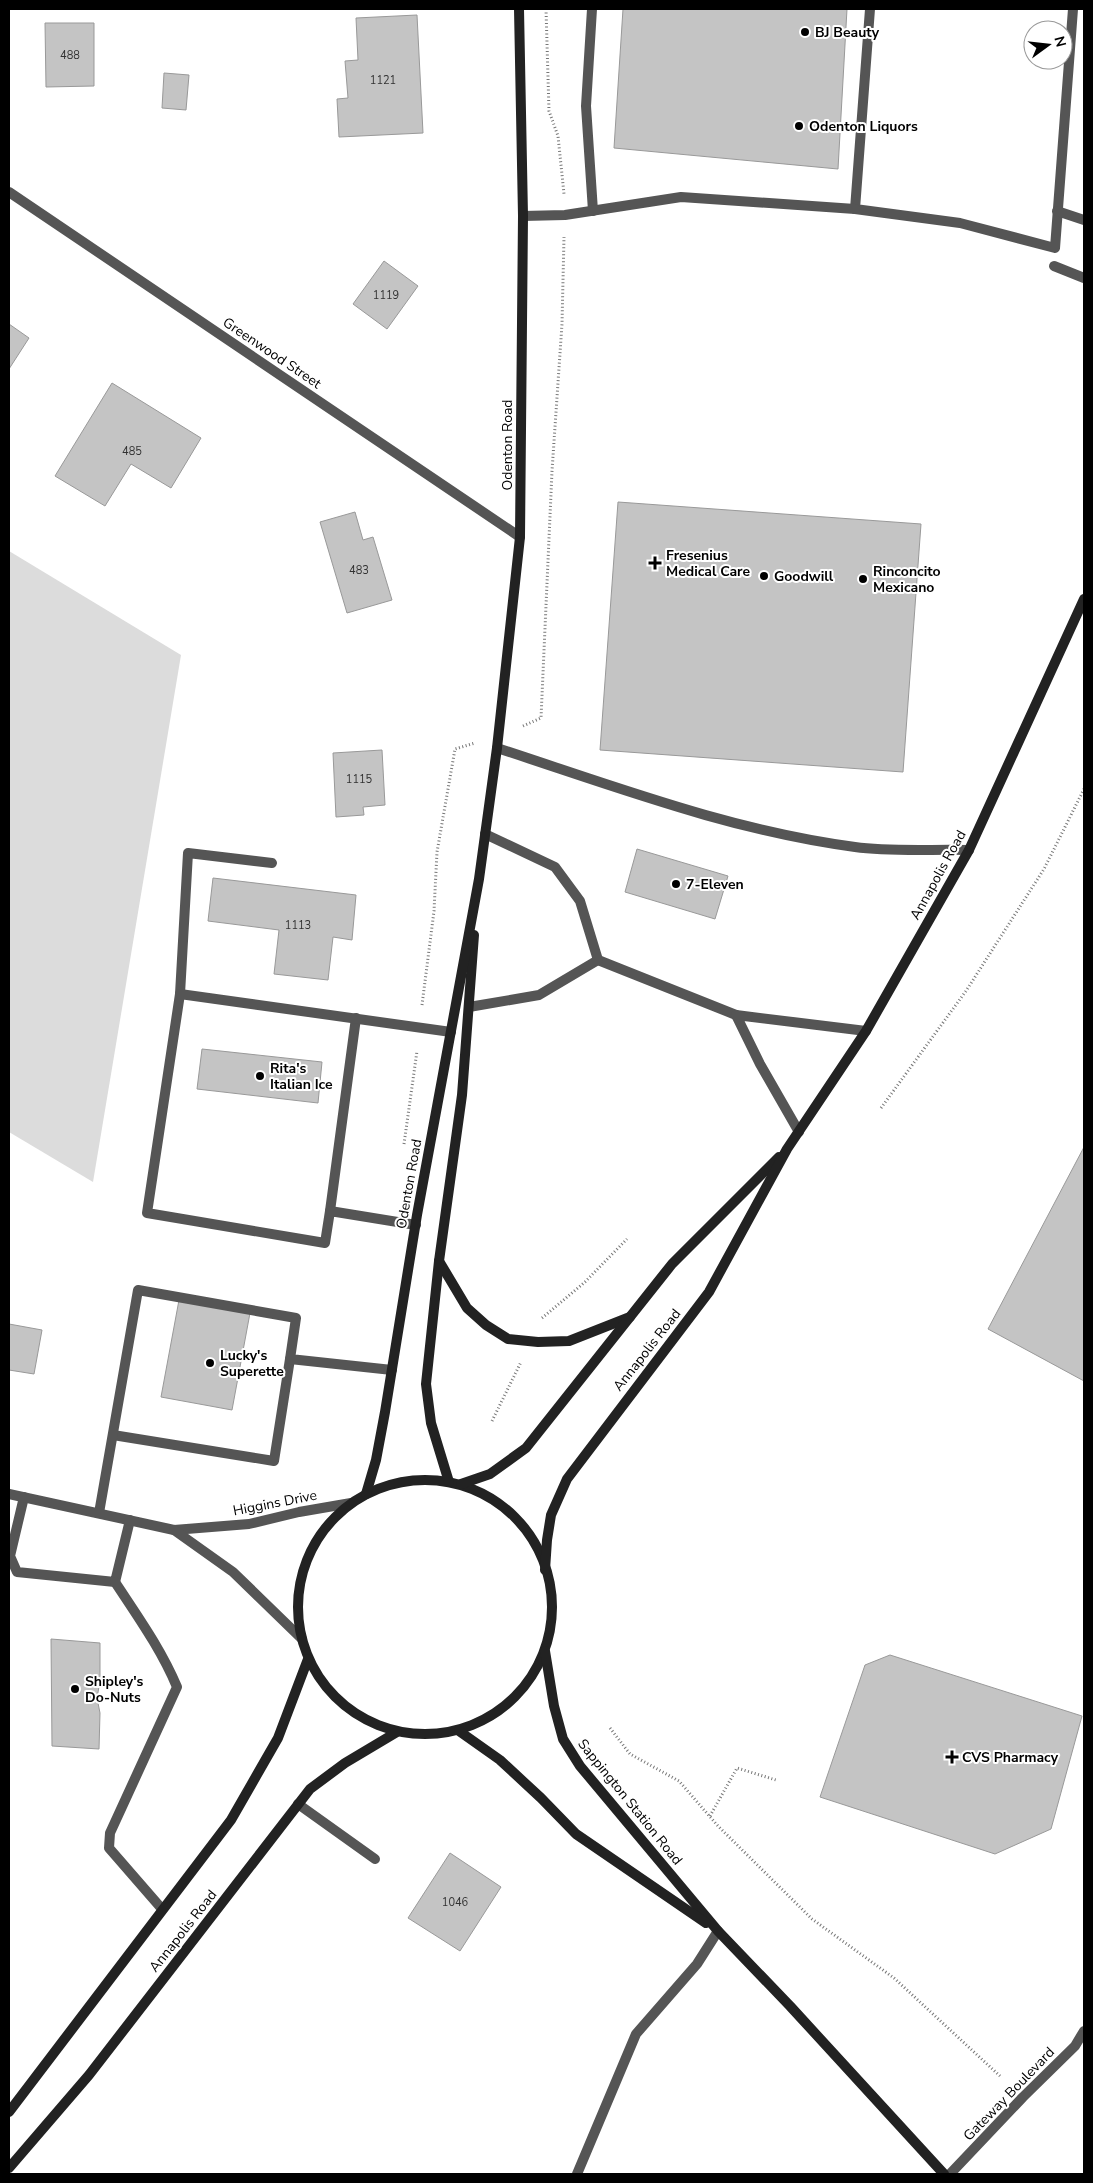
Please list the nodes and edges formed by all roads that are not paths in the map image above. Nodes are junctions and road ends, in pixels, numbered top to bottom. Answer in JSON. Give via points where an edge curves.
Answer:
{"nodes":[{"id":1,"x":519,"y":9,"type":"edge"},
{"id":2,"x":592,"y":9,"type":"edge"},
{"id":3,"x":870,"y":9,"type":"edge"},
{"id":4,"x":1073,"y":9,"type":"edge"},
{"id":5,"x":9,"y":192,"type":"edge"},
{"id":6,"x":855,"y":209,"type":"junction"},
{"id":7,"x":593,"y":210,"type":"junction"},
{"id":8,"x":1058,"y":211,"type":"junction"},
{"id":9,"x":523,"y":216,"type":"junction"},
{"id":10,"x":1084,"y":220,"type":"edge"},
{"id":11,"x":1054,"y":266,"type":"dead end"},
{"id":12,"x":1084,"y":278,"type":"edge"},
{"id":13,"x":520,"y":537,"type":"junction"},
{"id":14,"x":1084,"y":599,"type":"edge"},
{"id":15,"x":497,"y":748,"type":"junction"},
{"id":16,"x":485,"y":834,"type":"junction"},
{"id":17,"x":969,"y":850,"type":"junction"},
{"id":18,"x":272,"y":863,"type":"dead end"},
{"id":19,"x":479,"y":879,"type":"junction"},
{"id":20,"x":598,"y":960,"type":"junction"},
{"id":21,"x":180,"y":994,"type":"junction"},
{"id":22,"x":469,"y":1007,"type":"junction"},
{"id":23,"x":736,"y":1015,"type":"junction"},
{"id":24,"x":356,"y":1018,"type":"junction"},
{"id":25,"x":866,"y":1031,"type":"junction"},
{"id":26,"x":451,"y":1032,"type":"junction"},
{"id":27,"x":799,"y":1132,"type":"junction"},
{"id":28,"x":786,"y":1150,"type":"junction"},
{"id":29,"x":330,"y":1211,"type":"junction"},
{"id":30,"x":416,"y":1225,"type":"junction"},
{"id":31,"x":439,"y":1261,"type":"junction"},
{"id":32,"x":631,"y":1317,"type":"junction"},
{"id":33,"x":290,"y":1359,"type":"junction"},
{"id":34,"x":392,"y":1370,"type":"junction"},
{"id":35,"x":113,"y":1435,"type":"junction"},
{"id":36,"x":449,"y":1482,"type":"junction"},
{"id":37,"x":461,"y":1484,"type":"junction"},
{"id":38,"x":9,"y":1494,"type":"edge"},
{"id":39,"x":366,"y":1494,"type":"junction"},
{"id":40,"x":24,"y":1497,"type":"junction"},
{"id":41,"x":351,"y":1503,"type":"junction"},
{"id":42,"x":99,"y":1513,"type":"junction"},
{"id":43,"x":130,"y":1520,"type":"junction"},
{"id":44,"x":174,"y":1530,"type":"junction"},
{"id":45,"x":545,"y":1570,"type":"junction"},
{"id":46,"x":115,"y":1582,"type":"junction"},
{"id":47,"x":302,"y":1639,"type":"junction"},
{"id":48,"x":544,"y":1648,"type":"junction"},
{"id":49,"x":308,"y":1660,"type":"junction"},
{"id":50,"x":459,"y":1731,"type":"junction"},
{"id":51,"x":396,"y":1732,"type":"junction"},
{"id":52,"x":298,"y":1804,"type":"junction"},
{"id":53,"x":375,"y":1859,"type":"dead end"},
{"id":54,"x":162,"y":1909,"type":"junction"},
{"id":55,"x":718,"y":1931,"type":"junction"},
{"id":56,"x":1084,"y":2031,"type":"edge"},
{"id":57,"x":9,"y":2112,"type":"edge"},
{"id":58,"x":9,"y":2168,"type":"edge"},
{"id":59,"x":577,"y":2174,"type":"edge"},
{"id":60,"x":944,"y":2174,"type":"edge"},
{"id":61,"x":950,"y":2174,"type":"edge"}],
"edges":[{"from":1,"to":9,"type":"main road","name":"Odenton Road"},
{"from":2,"to":7,"type":"street","via":[[586,106]]},
{"from":3,"to":6,"type":"street"},
{"from":4,"to":8,"type":"street"},
{"from":5,"to":13,"type":"street","name":"Greenwood Street"},
{"from":6,"to":7,"type":"street","via":[[681,197]]},
{"from":6,"to":8,"type":"street","via":[[960,223],[1054,248]]},
{"from":7,"to":9,"type":"street","via":[[565,215]]},
{"from":8,"to":10,"type":"street"},
{"from":9,"to":13,"type":"main road","name":"Odenton Road"},
{"from":11,"to":12,"type":"street"},
{"from":13,"to":15,"type":"main road","name":"Odenton Road"},
{"from":14,"to":17,"type":"main road","name":"Annapolis Road"},
{"from":15,"to":16,"type":"main road","name":"Odenton Road"},
{"from":15,"to":17,"type":"street","via":[[706,816],[794,837],[856,848]]},
{"from":16,"to":19,"type":"main road","name":"Odenton Road"},
{"from":16,"to":20,"type":"street","via":[[555,867],[580,901]]},
{"from":17,"to":25,"type":"main road","name":"Annapolis Road"},
{"from":18,"to":21,"type":"street","via":[[188,853]]},
{"from":19,"to":22,"type":"main road","name":"Odenton Road"},
{"from":19,"to":26,"type":"main road","name":"Odenton Road"},
{"from":20,"to":22,"type":"street","via":[[539,995]]},
{"from":20,"to":23,"type":"street"},
{"from":21,"to":24,"type":"street"},
{"from":21,"to":29,"type":"street","via":[[147,1213],[325,1243]]},
{"from":22,"to":31,"type":"main road","name":"Odenton Road","via":[[462,1095]]},
{"from":23,"to":25,"type":"street"},
{"from":23,"to":27,"type":"street"},
{"from":24,"to":26,"type":"street"},
{"from":24,"to":29,"type":"street"},
{"from":25,"to":27,"type":"main road","name":"Annapolis Road"},
{"from":26,"to":30,"type":"main road","name":"Odenton Road"},
{"from":27,"to":28,"type":"main road","name":"Annapolis Road"},
{"from":28,"to":32,"type":"main road","name":"Annapolis Road","via":[[672,1264]]},
{"from":28,"to":45,"type":"main road","name":"Annapolis Road","via":[[709,1292],[567,1479],[551,1515]]},
{"from":29,"to":30,"type":"street"},
{"from":30,"to":34,"type":"main road","name":"Odenton Road"},
{"from":31,"to":32,"type":"main road","via":[[467,1308],[508,1338],[538,1342],[569,1341]]},
{"from":31,"to":36,"type":"main road","name":"Odenton Road","via":[[426,1384],[431,1423]]},
{"from":32,"to":37,"type":"main road","name":"Annapolis Road","via":[[526,1448],[490,1474]]},
{"from":33,"to":34,"type":"street"},
{"from":33,"to":35,"type":"street","via":[[274,1461]]},
{"from":33,"to":35,"type":"street","via":[[296,1318],[138,1290]]},
{"from":34,"to":39,"type":"main road","name":"Odenton Road","via":[[376,1460]]},
{"from":35,"to":42,"type":"street"},
{"from":36,"to":37,"type":"main road"},
{"from":36,"to":39,"type":"main road","via":[[401,1481]]},
{"from":37,"to":45,"type":"main road","via":[[501,1505],[522,1525],[539,1550]]},
{"from":38,"to":40,"type":"street","name":"Higgins Drive"},
{"from":39,"to":41,"type":"main road"},
{"from":40,"to":42,"type":"street","name":"Higgins Drive"},
{"from":40,"to":46,"type":"street","via":[[10,1556],[17,1572]]},
{"from":41,"to":44,"type":"street","name":"Higgins Drive","via":[[249,1524]]},
{"from":41,"to":47,"type":"main road","via":[[320,1534],[302,1573],[297,1617]]},
{"from":42,"to":43,"type":"street","name":"Higgins Drive"},
{"from":43,"to":44,"type":"street","name":"Higgins Drive"},
{"from":43,"to":46,"type":"street"},
{"from":44,"to":47,"type":"street","name":"Higgins Drive","via":[[233,1572]]},
{"from":45,"to":48,"type":"main road","via":[[551,1588],[551,1604],[550,1629]]},
{"from":46,"to":54,"type":"street","via":[[151,1634],[177,1687],[110,1833],[109,1848]]},
{"from":47,"to":49,"type":"main road"},
{"from":48,"to":50,"type":"main road","via":[[538,1667],[518,1695],[491,1717]]},
{"from":48,"to":55,"type":"main road","name":"Sappington Station Road","via":[[563,1739],[580,1766]]},
{"from":49,"to":51,"type":"main road","via":[[325,1688],[357,1716]]},
{"from":49,"to":54,"type":"main road","via":[[278,1738],[231,1820]]},
{"from":50,"to":51,"type":"main road","via":[[428,1736]]},
{"from":50,"to":55,"type":"main road","name":"Sappington Station Road","via":[[500,1760],[576,1834]]},
{"from":51,"to":52,"type":"main road","name":"Annapolis Road","via":[[310,1789]]},
{"from":52,"to":53,"type":"street"},
{"from":52,"to":58,"type":"main road","name":"Annapolis Road","via":[[90,2075]]},
{"from":54,"to":57,"type":"main road"},
{"from":55,"to":59,"type":"street","via":[[697,1964],[636,2034]]},
{"from":55,"to":60,"type":"main road","name":"Sappington Station Road"},
{"from":56,"to":61,"type":"street","name":"Gateway Boulevard","via":[[1075,2046]]}]}
